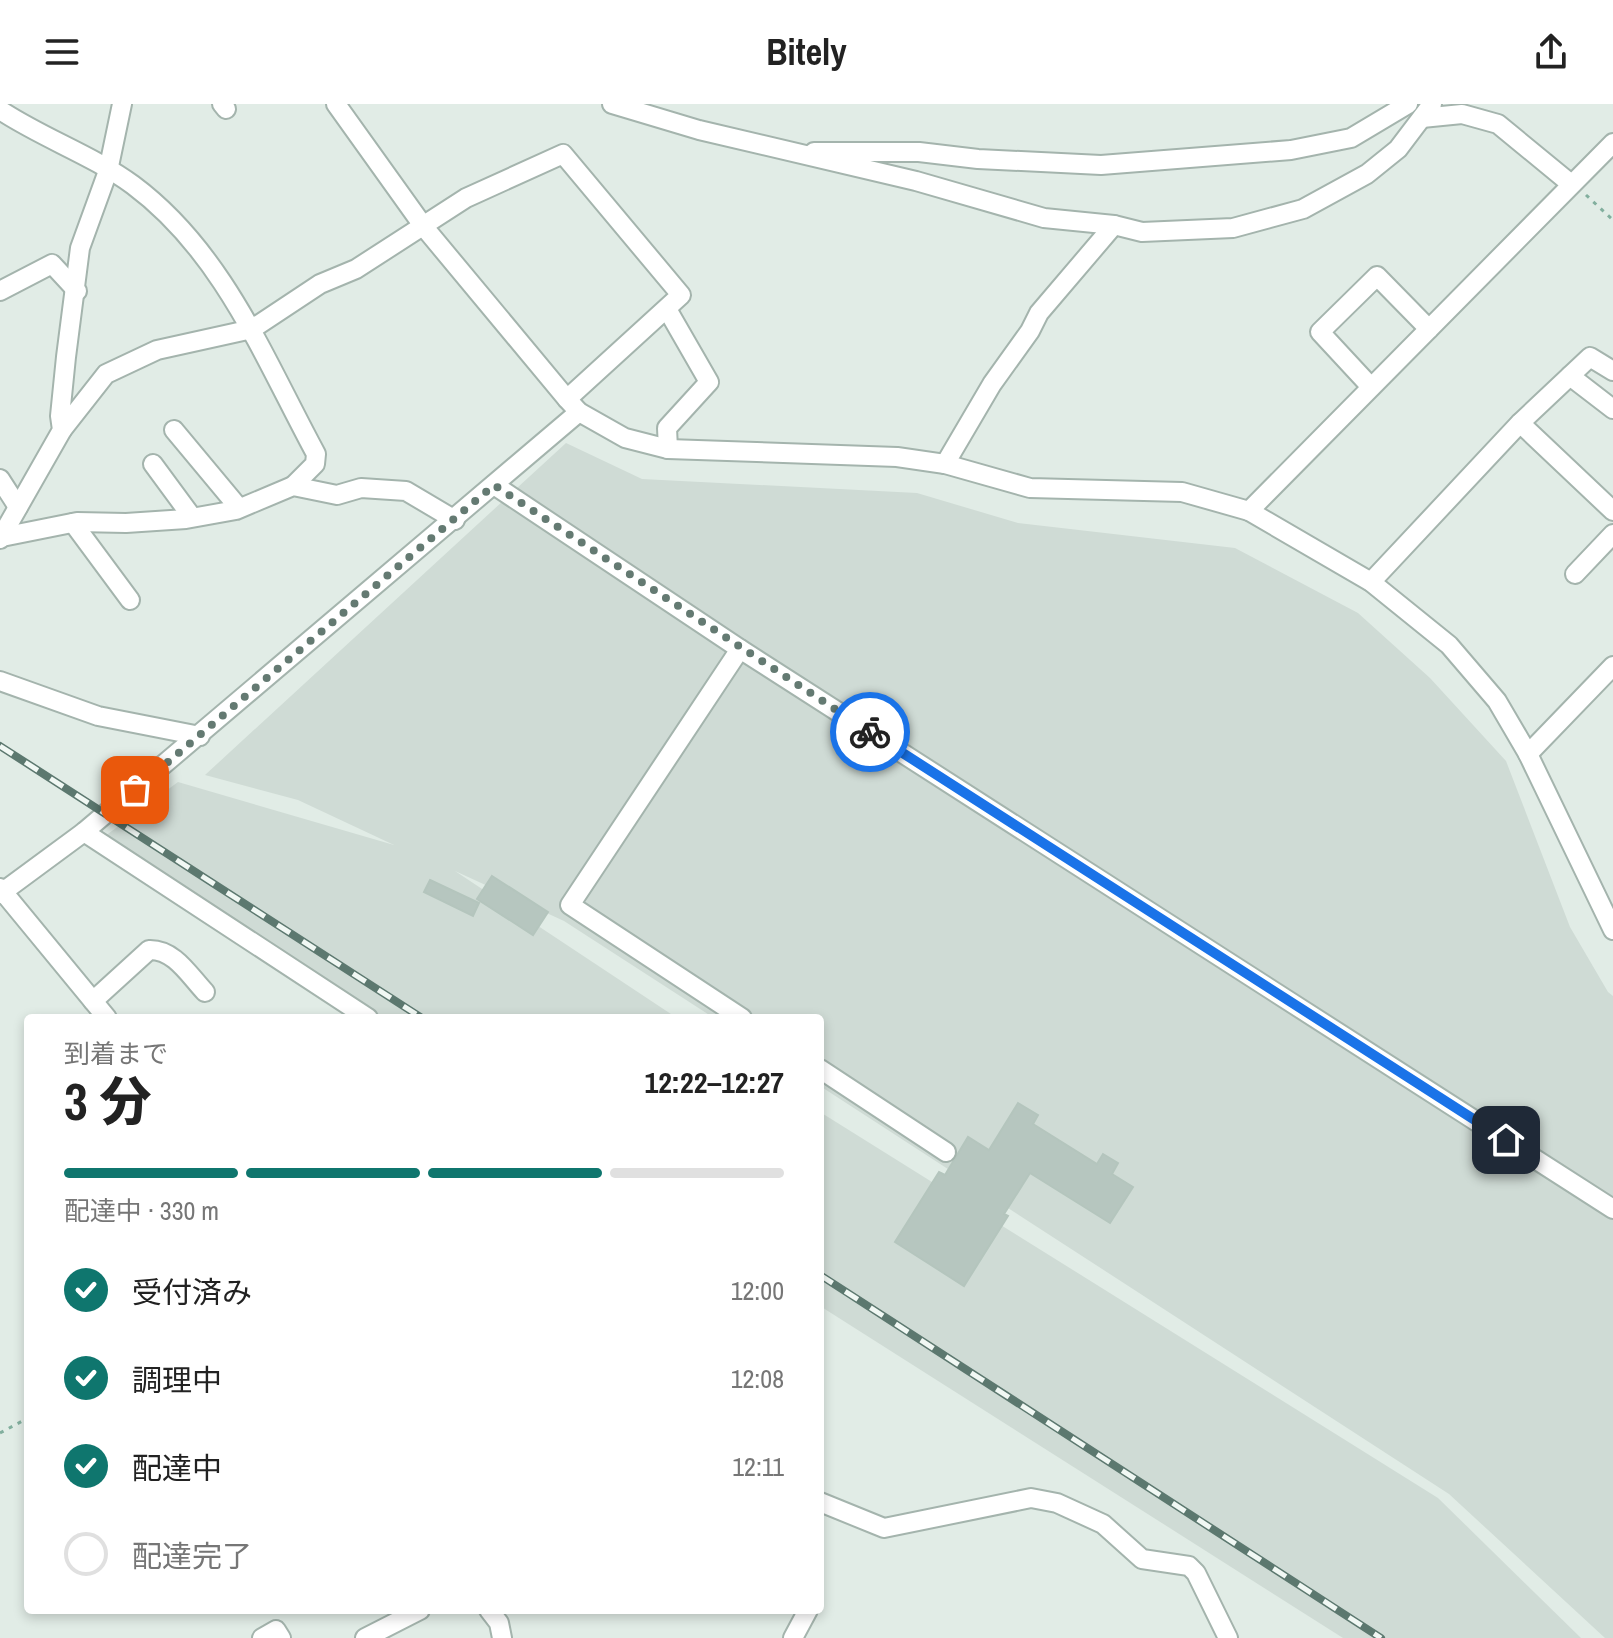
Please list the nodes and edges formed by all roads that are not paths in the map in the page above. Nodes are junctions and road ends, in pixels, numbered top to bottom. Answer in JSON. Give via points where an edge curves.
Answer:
{"nodes":[{"id":1,"x":122,"y":104,"type":"edge"},
{"id":2,"x":336,"y":104,"type":"edge"},
{"id":3,"x":612,"y":104,"type":"edge"},
{"id":4,"x":1408,"y":104,"type":"edge"},
{"id":5,"x":0,"y":110,"type":"edge"},
{"id":6,"x":1427,"y":111,"type":"edge"},
{"id":7,"x":1613,"y":143,"type":"edge"},
{"id":8,"x":791,"y":152,"type":"junction"},
{"id":9,"x":108,"y":171,"type":"junction"},
{"id":10,"x":1571,"y":184,"type":"junction"},
{"id":11,"x":1114,"y":225,"type":"junction"},
{"id":12,"x":424,"y":227,"type":"junction"},
{"id":13,"x":0,"y":291,"type":"edge"},
{"id":14,"x":77,"y":291,"type":"junction"},
{"id":15,"x":667,"y":309,"type":"junction"},
{"id":16,"x":252,"y":329,"type":"junction"},
{"id":17,"x":1429,"y":329,"type":"junction"},
{"id":18,"x":1613,"y":371,"type":"edge"},
{"id":19,"x":1570,"y":376,"type":"junction"},
{"id":20,"x":1371,"y":387,"type":"junction"},
{"id":21,"x":573,"y":406,"type":"junction"},
{"id":22,"x":1613,"y":409,"type":"edge"},
{"id":23,"x":1520,"y":423,"type":"junction"},
{"id":24,"x":62,"y":430,"type":"junction"},
{"id":25,"x":174,"y":430,"type":"dead end"},
{"id":26,"x":668,"y":449,"type":"junction"},
{"id":27,"x":153,"y":464,"type":"dead end"},
{"id":28,"x":945,"y":464,"type":"junction"},
{"id":29,"x":0,"y":479,"type":"edge"},
{"id":30,"x":494,"y":485,"type":"junction"},
{"id":31,"x":293,"y":486,"type":"junction"},
{"id":32,"x":18,"y":507,"type":"junction"},
{"id":33,"x":239,"y":508,"type":"junction"},
{"id":34,"x":1249,"y":511,"type":"junction"},
{"id":35,"x":1613,"y":511,"type":"edge"},
{"id":36,"x":192,"y":517,"type":"junction"},
{"id":37,"x":455,"y":520,"type":"junction"},
{"id":38,"x":73,"y":523,"type":"junction"},
{"id":39,"x":1613,"y":534,"type":"edge"},
{"id":40,"x":1,"y":538,"type":"edge"},
{"id":41,"x":1575,"y":574,"type":"dead end"},
{"id":42,"x":1371,"y":582,"type":"junction"},
{"id":43,"x":130,"y":600,"type":"dead end"},
{"id":44,"x":740,"y":649,"type":"junction"},
{"id":45,"x":1613,"y":666,"type":"edge"},
{"id":46,"x":0,"y":681,"type":"edge"},
{"id":47,"x":200,"y":736,"type":"junction"},
{"id":48,"x":1528,"y":754,"type":"junction"},
{"id":49,"x":84,"y":832,"type":"junction"},
{"id":50,"x":1,"y":892,"type":"edge"},
{"id":51,"x":1613,"y":930,"type":"edge"},
{"id":52,"x":205,"y":992,"type":"dead end"},
{"id":53,"x":93,"y":1001,"type":"junction"},
{"id":54,"x":104,"y":1014,"type":"edge"},
{"id":55,"x":362,"y":1014,"type":"edge"},
{"id":56,"x":736,"y":1014,"type":"edge"},
{"id":57,"x":824,"y":1072,"type":"edge"},
{"id":58,"x":946,"y":1152,"type":"dead end"},
{"id":59,"x":1613,"y":1209,"type":"edge"},
{"id":60,"x":824,"y":1504,"type":"edge"},
{"id":61,"x":413,"y":1614,"type":"edge"},
{"id":62,"x":492,"y":1614,"type":"edge"},
{"id":63,"x":806,"y":1614,"type":"edge"},
{"id":64,"x":373,"y":1637,"type":"edge"},
{"id":65,"x":262,"y":1638,"type":"edge"},
{"id":66,"x":281,"y":1638,"type":"edge"},
{"id":67,"x":502,"y":1638,"type":"edge"},
{"id":68,"x":793,"y":1638,"type":"edge"},
{"id":69,"x":1228,"y":1638,"type":"edge"}],
"edges":[{"from":1,"to":9,"type":"street"},
{"from":2,"to":12,"type":"street"},
{"from":3,"to":8,"type":"street"},
{"from":4,"to":8,"type":"street","via":[[1351,138],[1291,150],[1117,164],[919,152]]},
{"from":5,"to":9,"type":"street"},
{"from":6,"to":10,"type":"street","via":[[1498,124]]},
{"from":6,"to":11,"type":"street","via":[[1398,149],[1367,174],[1303,209],[1233,228],[1190,232],[1142,232]]},
{"from":7,"to":10,"type":"street"},
{"from":8,"to":11,"type":"street","via":[[1044,218]]},
{"from":9,"to":14,"type":"street","via":[[80,248]]},
{"from":9,"to":16,"type":"street","via":[[188,234]]},
{"from":10,"to":17,"type":"street"},
{"from":11,"to":28,"type":"street","via":[[1039,313]]},
{"from":12,"to":15,"type":"street","via":[[466,198],[563,154],[681,295]]},
{"from":12,"to":16,"type":"street","via":[[356,269],[320,284]]},
{"from":12,"to":21,"type":"street"},
{"from":13,"to":14,"type":"street","via":[[52,264]]},
{"from":14,"to":24,"type":"street"},
{"from":15,"to":21,"type":"street"},
{"from":15,"to":26,"type":"street","via":[[709,382],[667,428]]},
{"from":16,"to":24,"type":"street","via":[[157,350],[106,374]]},
{"from":16,"to":31,"type":"street","via":[[316,454],[315,464]]},
{"from":17,"to":20,"type":"street"},
{"from":17,"to":20,"type":"street","via":[[1377,276],[1320,332]]},
{"from":18,"to":19,"type":"street","via":[[1590,357]]},
{"from":19,"to":22,"type":"street"},
{"from":19,"to":23,"type":"street"},
{"from":20,"to":34,"type":"street"},
{"from":21,"to":26,"type":"street","via":[[625,438]]},
{"from":21,"to":30,"type":"street"},
{"from":23,"to":35,"type":"street"},
{"from":23,"to":42,"type":"street"},
{"from":24,"to":32,"type":"street"},
{"from":25,"to":33,"type":"street"},
{"from":26,"to":28,"type":"street","via":[[897,457]]},
{"from":27,"to":36,"type":"street"},
{"from":28,"to":34,"type":"street","via":[[1030,488],[1182,492]]},
{"from":29,"to":32,"type":"street"},
{"from":30,"to":37,"type":"street"},
{"from":30,"to":44,"type":"street"},
{"from":31,"to":33,"type":"street"},
{"from":31,"to":37,"type":"street","via":[[337,495],[361,488],[406,491]]},
{"from":32,"to":40,"type":"street"},
{"from":33,"to":36,"type":"street"},
{"from":34,"to":42,"type":"street"},
{"from":36,"to":38,"type":"street"},
{"from":37,"to":47,"type":"street"},
{"from":38,"to":40,"type":"street"},
{"from":38,"to":43,"type":"street"},
{"from":39,"to":41,"type":"street"},
{"from":42,"to":48,"type":"street","via":[[1449,645],[1497,701]]},
{"from":44,"to":56,"type":"street","via":[[570,905]]},
{"from":44,"to":59,"type":"street"},
{"from":45,"to":48,"type":"street"},
{"from":46,"to":47,"type":"street","via":[[98,716]]},
{"from":47,"to":49,"type":"street"},
{"from":48,"to":51,"type":"street"},
{"from":49,"to":50,"type":"street"},
{"from":49,"to":55,"type":"street"},
{"from":50,"to":53,"type":"street"},
{"from":52,"to":53,"type":"street","via":[[160,949],[149,950]]},
{"from":53,"to":54,"type":"street"},
{"from":57,"to":58,"type":"street"},
{"from":60,"to":69,"type":"street","via":[[884,1528],[1031,1498],[1057,1503],[1103,1524],[1142,1559],[1189,1566]]},
{"from":61,"to":64,"type":"street"},
{"from":62,"to":67,"type":"street"},
{"from":63,"to":68,"type":"street"},
{"from":65,"to":66,"type":"street","via":[[276,1630]]}]}
